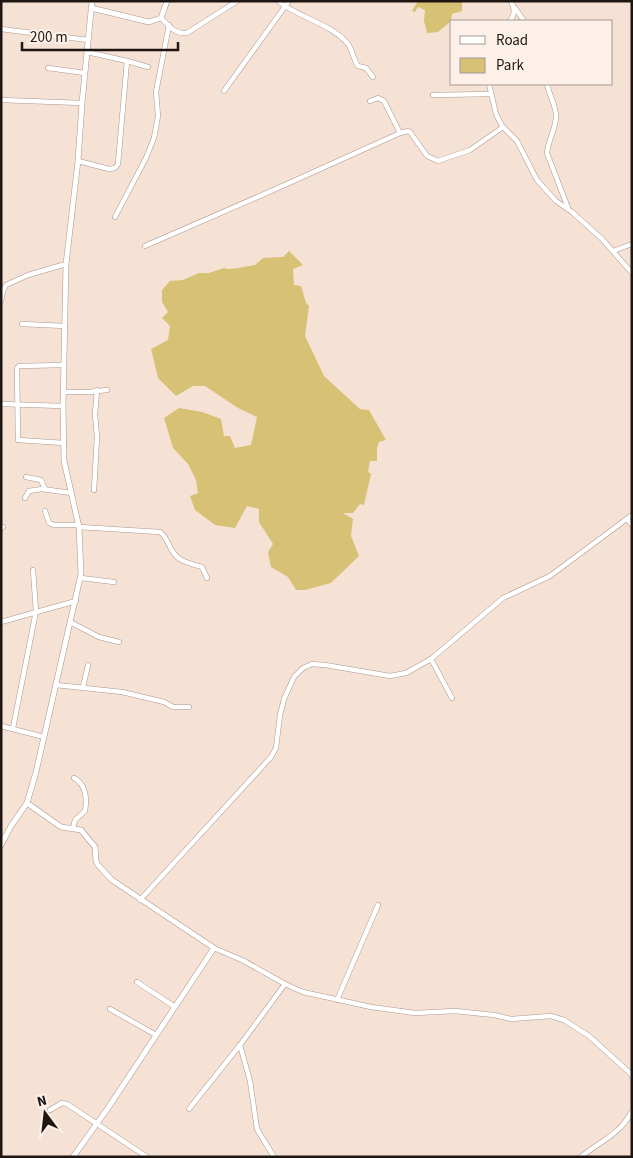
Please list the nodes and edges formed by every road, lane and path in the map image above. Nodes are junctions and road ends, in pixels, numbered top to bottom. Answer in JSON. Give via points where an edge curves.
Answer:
{"nodes":[{"id":1,"x":92,"y":1,"type":"edge"},
{"id":2,"x":167,"y":1,"type":"edge"},
{"id":3,"x":237,"y":1,"type":"edge"},
{"id":4,"x":278,"y":1,"type":"edge"},
{"id":5,"x":289,"y":1,"type":"edge"},
{"id":6,"x":512,"y":1,"type":"edge"},
{"id":7,"x":285,"y":7,"type":"junction"},
{"id":8,"x":91,"y":8,"type":"junction"},
{"id":9,"x":515,"y":8,"type":"junction"},
{"id":10,"x":161,"y":18,"type":"junction"},
{"id":11,"x":511,"y":20,"type":"edge"},
{"id":12,"x":523,"y":20,"type":"edge"},
{"id":13,"x":169,"y":25,"type":"junction"},
{"id":14,"x":1,"y":29,"type":"edge"},
{"id":15,"x":88,"y":40,"type":"junction"},
{"id":16,"x":88,"y":52,"type":"junction"},
{"id":17,"x":127,"y":60,"type":"junction"},
{"id":18,"x":148,"y":67,"type":"dead end"},
{"id":19,"x":48,"y":68,"type":"dead end"},
{"id":20,"x":85,"y":73,"type":"junction"},
{"id":21,"x":373,"y":77,"type":"dead end"},
{"id":22,"x":489,"y":85,"type":"edge"},
{"id":23,"x":547,"y":85,"type":"edge"},
{"id":24,"x":224,"y":91,"type":"dead end"},
{"id":25,"x":490,"y":94,"type":"junction"},
{"id":26,"x":433,"y":96,"type":"dead end"},
{"id":27,"x":1,"y":100,"type":"edge"},
{"id":28,"x":370,"y":100,"type":"dead end"},
{"id":29,"x":82,"y":103,"type":"junction"},
{"id":30,"x":503,"y":127,"type":"junction"},
{"id":31,"x":400,"y":133,"type":"junction"},
{"id":32,"x":78,"y":161,"type":"junction"},
{"id":33,"x":569,"y":210,"type":"junction"},
{"id":34,"x":115,"y":217,"type":"dead end"},
{"id":35,"x":632,"y":244,"type":"edge"},
{"id":36,"x":145,"y":246,"type":"dead end"},
{"id":37,"x":613,"y":251,"type":"junction"},
{"id":38,"x":66,"y":264,"type":"junction"},
{"id":39,"x":632,"y":273,"type":"edge"},
{"id":40,"x":1,"y":301,"type":"edge"},
{"id":41,"x":22,"y":324,"type":"dead end"},
{"id":42,"x":65,"y":326,"type":"junction"},
{"id":43,"x":64,"y":365,"type":"junction"},
{"id":44,"x":97,"y":390,"type":"junction"},
{"id":45,"x":107,"y":390,"type":"dead end"},
{"id":46,"x":63,"y":392,"type":"junction"},
{"id":47,"x":1,"y":404,"type":"edge"},
{"id":48,"x":18,"y":405,"type":"junction"},
{"id":49,"x":62,"y":406,"type":"junction"},
{"id":50,"x":64,"y":443,"type":"junction"},
{"id":51,"x":26,"y":477,"type":"dead end"},
{"id":52,"x":45,"y":489,"type":"junction"},
{"id":53,"x":94,"y":490,"type":"dead end"},
{"id":54,"x":71,"y":493,"type":"junction"},
{"id":55,"x":25,"y":498,"type":"dead end"},
{"id":56,"x":45,"y":511,"type":"dead end"},
{"id":57,"x":632,"y":515,"type":"edge"},
{"id":58,"x":626,"y":519,"type":"junction"},
{"id":59,"x":632,"y":525,"type":"edge"},
{"id":60,"x":79,"y":526,"type":"junction"},
{"id":61,"x":33,"y":570,"type":"dead end"},
{"id":62,"x":81,"y":578,"type":"junction"},
{"id":63,"x":207,"y":578,"type":"dead end"},
{"id":64,"x":114,"y":582,"type":"dead end"},
{"id":65,"x":76,"y":601,"type":"junction"},
{"id":66,"x":36,"y":612,"type":"junction"},
{"id":67,"x":1,"y":622,"type":"edge"},
{"id":68,"x":70,"y":622,"type":"junction"},
{"id":69,"x":119,"y":642,"type":"dead end"},
{"id":70,"x":431,"y":659,"type":"junction"},
{"id":71,"x":88,"y":665,"type":"dead end"},
{"id":72,"x":56,"y":684,"type":"junction"},
{"id":73,"x":83,"y":687,"type":"junction"},
{"id":74,"x":452,"y":698,"type":"dead end"},
{"id":75,"x":189,"y":707,"type":"dead end"},
{"id":76,"x":1,"y":726,"type":"edge"},
{"id":77,"x":13,"y":728,"type":"junction"},
{"id":78,"x":44,"y":737,"type":"junction"},
{"id":79,"x":74,"y":778,"type":"dead end"},
{"id":80,"x":26,"y":803,"type":"junction"},
{"id":81,"x":76,"y":828,"type":"junction"},
{"id":82,"x":1,"y":845,"type":"edge"},
{"id":83,"x":140,"y":900,"type":"junction"},
{"id":84,"x":378,"y":905,"type":"dead end"},
{"id":85,"x":214,"y":948,"type":"junction"},
{"id":86,"x":137,"y":982,"type":"dead end"},
{"id":87,"x":285,"y":984,"type":"junction"},
{"id":88,"x":337,"y":1000,"type":"junction"},
{"id":89,"x":175,"y":1007,"type":"junction"},
{"id":90,"x":110,"y":1009,"type":"dead end"},
{"id":91,"x":156,"y":1035,"type":"junction"},
{"id":92,"x":240,"y":1045,"type":"junction"},
{"id":93,"x":632,"y":1077,"type":"edge"},
{"id":94,"x":189,"y":1109,"type":"dead end"},
{"id":95,"x":50,"y":1110,"type":"dead end"},
{"id":96,"x":632,"y":1111,"type":"edge"},
{"id":97,"x":98,"y":1123,"type":"junction"},
{"id":98,"x":73,"y":1157,"type":"edge"},
{"id":99,"x":147,"y":1157,"type":"edge"},
{"id":100,"x":274,"y":1157,"type":"edge"},
{"id":101,"x":581,"y":1157,"type":"edge"}],
"edges":[{"from":1,"to":8,"type":"street"},
{"from":2,"to":10,"type":"street"},
{"from":3,"to":13,"type":"street","via":[[187,33],[177,33]]},
{"from":4,"to":7,"type":"street"},
{"from":5,"to":7,"type":"street"},
{"from":6,"to":9,"type":"street"},
{"from":7,"to":21,"type":"street","via":[[341,38],[358,66],[366,68]]},
{"from":7,"to":24,"type":"street"},
{"from":8,"to":10,"type":"street","via":[[149,22]]},
{"from":8,"to":15,"type":"street"},
{"from":9,"to":11,"type":"street"},
{"from":9,"to":12,"type":"street"},
{"from":10,"to":13,"type":"street"},
{"from":13,"to":34,"type":"street","via":[[156,92],[158,116],[154,138]]},
{"from":14,"to":15,"type":"street"},
{"from":15,"to":16,"type":"street"},
{"from":16,"to":17,"type":"street"},
{"from":16,"to":20,"type":"street"},
{"from":17,"to":18,"type":"street"},
{"from":17,"to":32,"type":"street","via":[[118,164],[110,168]]},
{"from":19,"to":20,"type":"street"},
{"from":20,"to":29,"type":"street"},
{"from":22,"to":25,"type":"street"},
{"from":23,"to":33,"type":"street","via":[[556,112],[548,153]]},
{"from":25,"to":26,"type":"street"},
{"from":25,"to":30,"type":"street"},
{"from":27,"to":29,"type":"street"},
{"from":28,"to":31,"type":"street","via":[[378,98],[384,101]]},
{"from":29,"to":32,"type":"street"},
{"from":30,"to":31,"type":"street","via":[[470,150],[438,161],[427,156],[410,132]]},
{"from":30,"to":33,"type":"street","via":[[517,141],[546,192]]},
{"from":31,"to":36,"type":"street"},
{"from":32,"to":38,"type":"street"},
{"from":33,"to":37,"type":"street"},
{"from":35,"to":37,"type":"street"},
{"from":37,"to":39,"type":"street"},
{"from":38,"to":40,"type":"street","via":[[6,285]]},
{"from":38,"to":42,"type":"street"},
{"from":41,"to":42,"type":"street"},
{"from":42,"to":43,"type":"street"},
{"from":43,"to":46,"type":"street"},
{"from":43,"to":48,"type":"street","via":[[18,366]]},
{"from":44,"to":45,"type":"street"},
{"from":44,"to":46,"type":"street"},
{"from":44,"to":53,"type":"street"},
{"from":46,"to":49,"type":"street"},
{"from":47,"to":48,"type":"street"},
{"from":48,"to":49,"type":"street"},
{"from":48,"to":50,"type":"street","via":[[18,440]]},
{"from":49,"to":50,"type":"street"},
{"from":50,"to":54,"type":"street"},
{"from":51,"to":52,"type":"street","via":[[42,480]]},
{"from":52,"to":54,"type":"street"},
{"from":52,"to":55,"type":"street","via":[[29,491]]},
{"from":54,"to":60,"type":"street"},
{"from":56,"to":60,"type":"street","via":[[49,524]]},
{"from":57,"to":58,"type":"street"},
{"from":58,"to":59,"type":"street"},
{"from":58,"to":70,"type":"street","via":[[550,576],[503,598]]},
{"from":60,"to":62,"type":"street"},
{"from":60,"to":63,"type":"street","via":[[160,532],[174,554],[202,567]]},
{"from":61,"to":66,"type":"street"},
{"from":62,"to":64,"type":"street"},
{"from":62,"to":65,"type":"street"},
{"from":65,"to":66,"type":"street"},
{"from":65,"to":68,"type":"street"},
{"from":66,"to":67,"type":"street"},
{"from":66,"to":77,"type":"street"},
{"from":68,"to":69,"type":"street","via":[[99,637]]},
{"from":68,"to":72,"type":"street"},
{"from":70,"to":74,"type":"street"},
{"from":70,"to":83,"type":"street","via":[[396,676],[325,665],[307,666],[300,670],[284,699],[274,752]]},
{"from":71,"to":73,"type":"street"},
{"from":72,"to":73,"type":"street"},
{"from":72,"to":78,"type":"street"},
{"from":73,"to":75,"type":"street"},
{"from":76,"to":77,"type":"street"},
{"from":77,"to":78,"type":"street"},
{"from":78,"to":80,"type":"street"},
{"from":79,"to":81,"type":"street","via":[[86,795],[85,811],[75,820]]},
{"from":80,"to":81,"type":"street","via":[[61,827]]},
{"from":80,"to":82,"type":"street"},
{"from":81,"to":83,"type":"street","via":[[95,847],[98,865],[112,880]]},
{"from":83,"to":85,"type":"street"},
{"from":84,"to":88,"type":"street"},
{"from":85,"to":87,"type":"street"},
{"from":85,"to":89,"type":"street"},
{"from":86,"to":89,"type":"street"},
{"from":87,"to":88,"type":"street"},
{"from":87,"to":92,"type":"street"},
{"from":88,"to":93,"type":"street","via":[[416,1013],[456,1011],[511,1019],[551,1016],[564,1020],[589,1036]]},
{"from":89,"to":91,"type":"street"},
{"from":90,"to":91,"type":"street"},
{"from":91,"to":97,"type":"street"},
{"from":92,"to":94,"type":"street"},
{"from":92,"to":100,"type":"street","via":[[250,1081],[257,1129]]},
{"from":95,"to":97,"type":"street","via":[[65,1103]]},
{"from":96,"to":101,"type":"street","via":[[611,1137]]},
{"from":97,"to":98,"type":"street"},
{"from":97,"to":99,"type":"street"}]}
